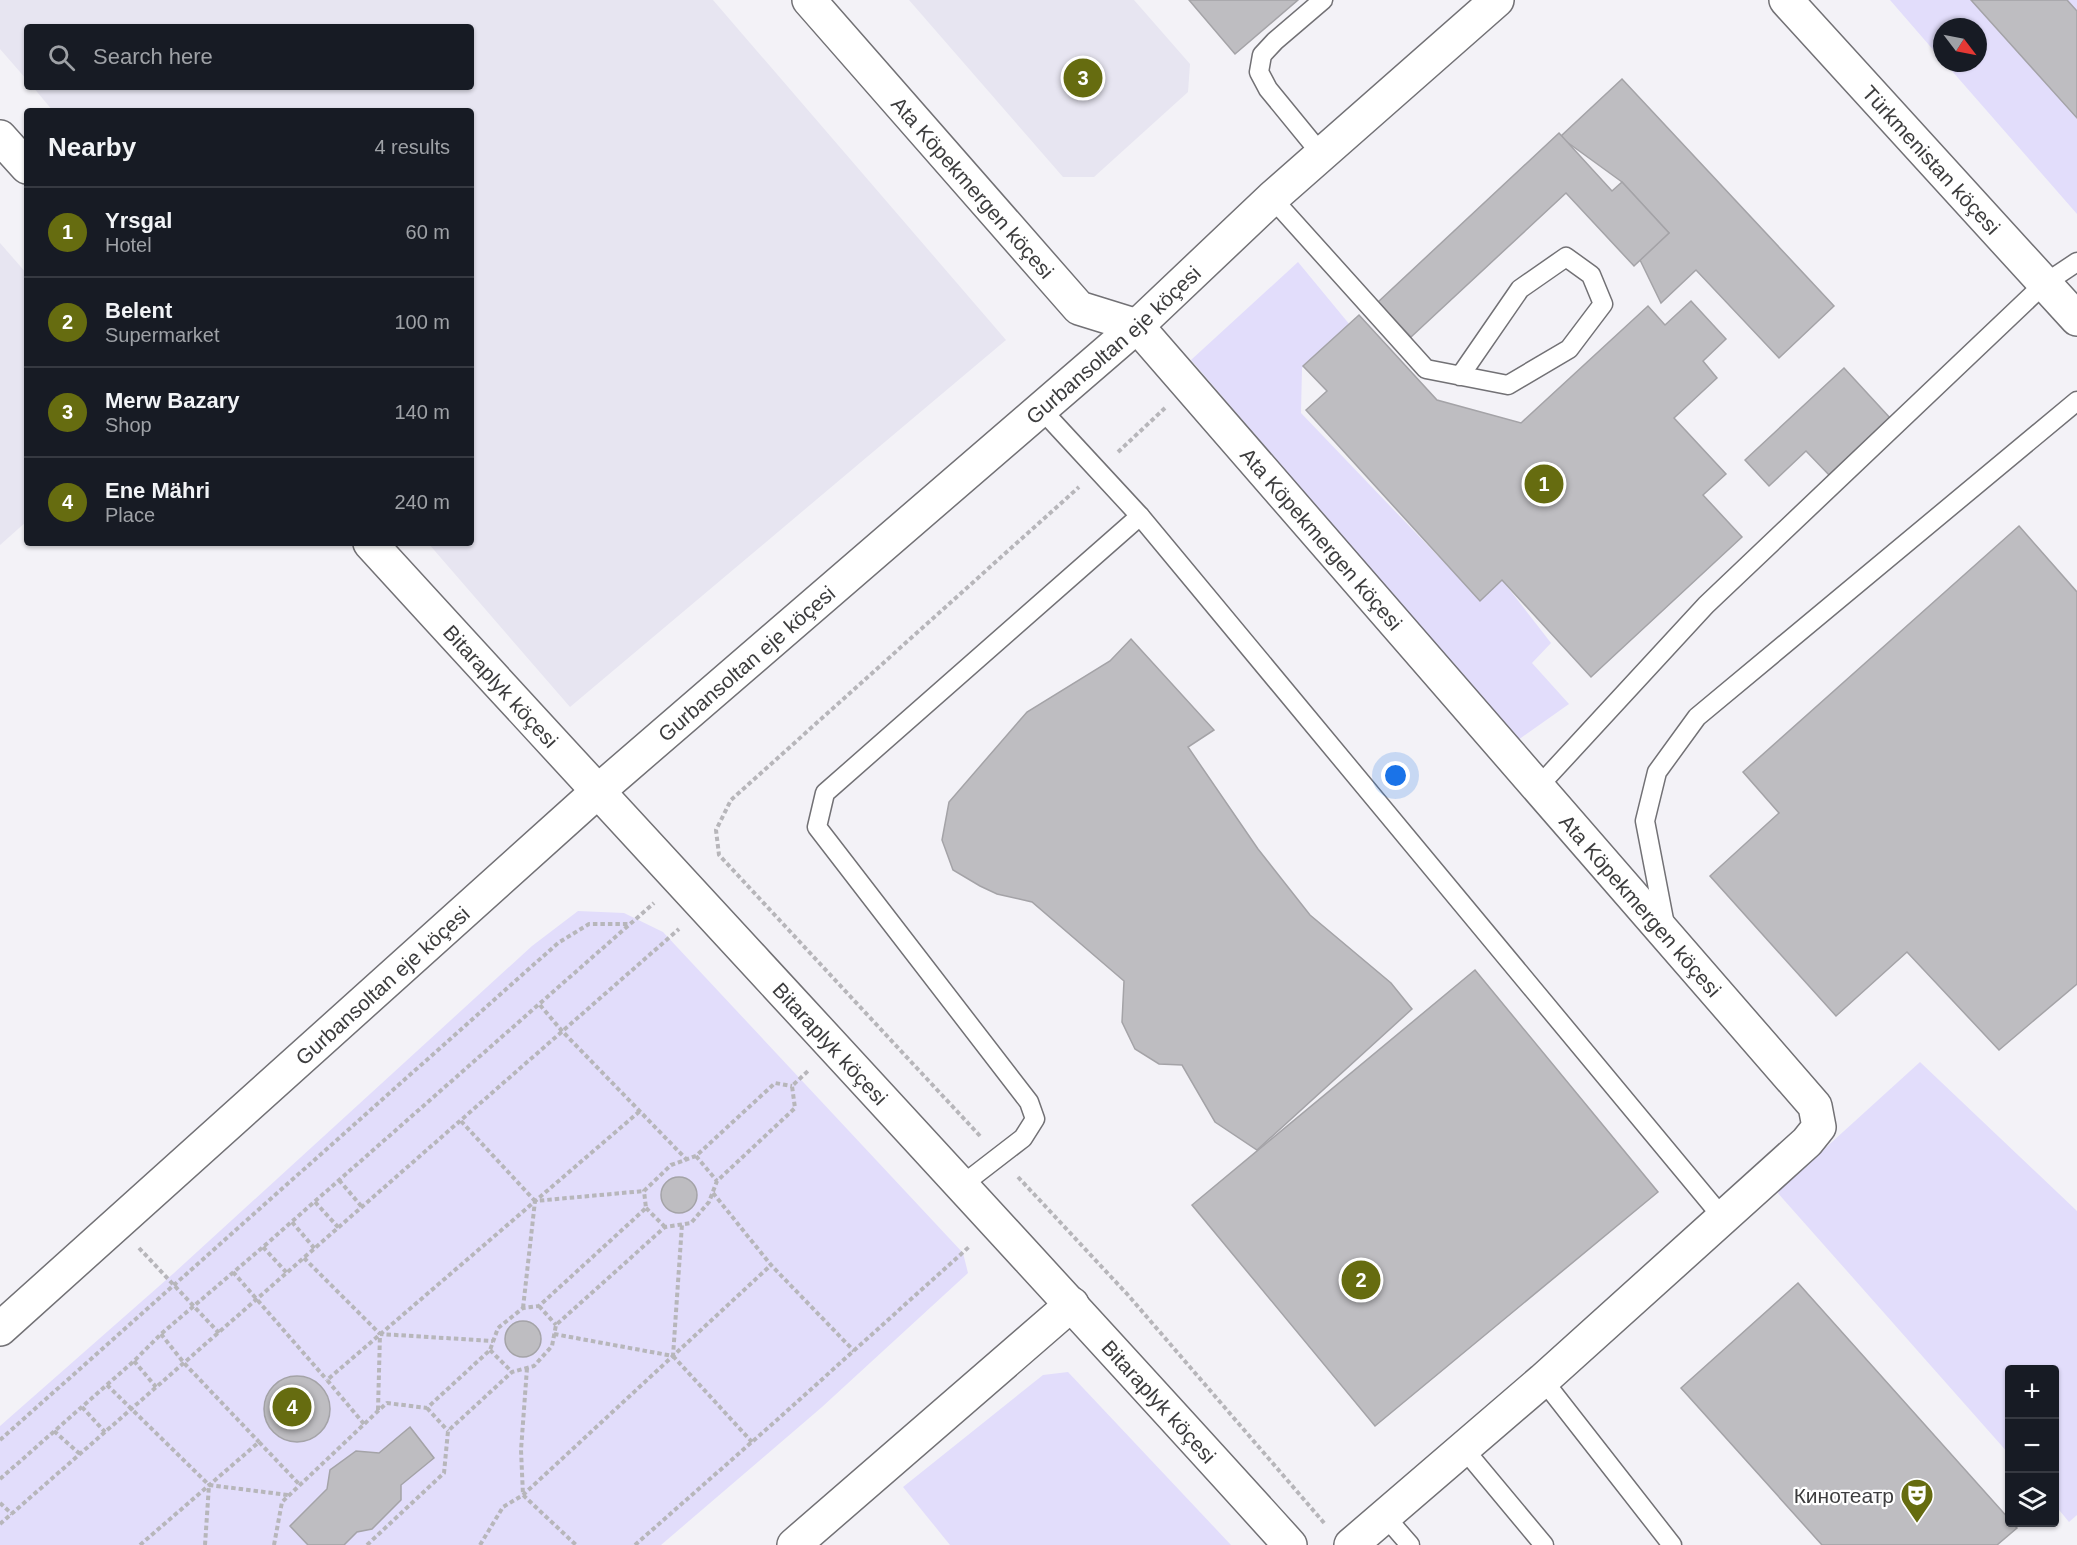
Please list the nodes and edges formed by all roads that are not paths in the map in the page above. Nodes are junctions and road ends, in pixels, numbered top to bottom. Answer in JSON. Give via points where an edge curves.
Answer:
{"nodes":[{"id":1,"x":809,"y":0,"type":"edge"},
{"id":2,"x":1323,"y":0,"type":"edge"},
{"id":3,"x":1497,"y":0,"type":"edge"},
{"id":4,"x":1786,"y":0,"type":"edge"},
{"id":5,"x":0,"y":137,"type":"edge"},
{"id":6,"x":1322,"y":155,"type":"junction"},
{"id":7,"x":24,"y":164,"type":"edge"},
{"id":8,"x":1272,"y":198,"type":"junction"},
{"id":9,"x":2077,"y":262,"type":"edge"},
{"id":10,"x":2044,"y":284,"type":"junction"},
{"id":11,"x":2077,"y":319,"type":"edge"},
{"id":12,"x":1137,"y":326,"type":"junction"},
{"id":13,"x":1460,"y":376,"type":"junction"},
{"id":14,"x":2077,"y":401,"type":"edge"},
{"id":15,"x":1041,"y":410,"type":"junction"},
{"id":16,"x":1140,"y":516,"type":"junction"},
{"id":17,"x":373,"y":546,"type":"edge"},
{"id":18,"x":1538,"y":787,"type":"junction"},
{"id":19,"x":597,"y":792,"type":"junction"},
{"id":20,"x":1667,"y":935,"type":"junction"},
{"id":21,"x":963,"y":1185,"type":"junction"},
{"id":22,"x":1723,"y":1218,"type":"junction"},
{"id":23,"x":1072,"y":1304,"type":"junction"},
{"id":24,"x":0,"y":1329,"type":"edge"},
{"id":25,"x":1543,"y":1380,"type":"junction"},
{"id":26,"x":1464,"y":1449,"type":"junction"},
{"id":27,"x":1384,"y":1515,"type":"junction"},
{"id":28,"x":1339,"y":1536,"type":"edge"},
{"id":29,"x":794,"y":1545,"type":"edge"},
{"id":30,"x":1290,"y":1545,"type":"edge"},
{"id":31,"x":1410,"y":1545,"type":"edge"},
{"id":32,"x":1544,"y":1545,"type":"edge"},
{"id":33,"x":1671,"y":1545,"type":"edge"}],
"edges":[{"from":1,"to":12,"type":"street","name":"Ata Köpekmergen köçesi","via":[[1079,308]]},
{"from":2,"to":6,"type":"lane","via":[[1262,55],[1258,72]]},
{"from":3,"to":6,"type":"street","name":"Gurbansoltan eje köçesi"},
{"from":4,"to":10,"type":"street","name":"Türkmenistan köçesi"},
{"from":5,"to":7,"type":"street"},
{"from":6,"to":8,"type":"street","name":"Gurbansoltan eje köçesi"},
{"from":8,"to":12,"type":"street","name":"Gurbansoltan eje köçesi"},
{"from":8,"to":13,"type":"lane","via":[[1426,369]]},
{"from":9,"to":10,"type":"lane"},
{"from":10,"to":11,"type":"street","name":"Türkmenistan köçesi"},
{"from":10,"to":18,"type":"lane","via":[[1706,605]]},
{"from":12,"to":15,"type":"street","name":"Gurbansoltan eje köçesi"},
{"from":12,"to":18,"type":"street","name":"Ata Köpekmergen köçesi"},
{"from":13,"to":13,"type":"lane","via":[[1508,385],[1569,349],[1604,304],[1591,275],[1566,257],[1520,289]]},
{"from":14,"to":20,"type":"lane","via":[[1697,717],[1658,772],[1645,821]]},
{"from":15,"to":16,"type":"lane"},
{"from":15,"to":19,"type":"street","name":"Gurbansoltan eje köçesi"},
{"from":16,"to":21,"type":"lane","via":[[825,793],[817,827],[1029,1102],[1035,1119],[1023,1138]]},
{"from":16,"to":22,"type":"lane"},
{"from":17,"to":19,"type":"street","name":"Bitaraplyk köçesi"},
{"from":18,"to":20,"type":"street","name":"Ata Köpekmergen köçesi"},
{"from":19,"to":21,"type":"street","name":"Bitaraplyk köçesi"},
{"from":19,"to":24,"type":"street","name":"Gurbansoltan eje köçesi"},
{"from":20,"to":22,"type":"street","name":"Ata Köpekmergen köçesi","via":[[1815,1106],[1820,1127]]},
{"from":21,"to":23,"type":"street","name":"Bitaraplyk köçesi"},
{"from":22,"to":25,"type":"street"},
{"from":23,"to":29,"type":"street"},
{"from":23,"to":30,"type":"street","name":"Bitaraplyk köçesi"},
{"from":25,"to":26,"type":"street"},
{"from":25,"to":33,"type":"lane"},
{"from":26,"to":27,"type":"street"},
{"from":26,"to":32,"type":"lane"},
{"from":27,"to":28,"type":"street"},
{"from":27,"to":31,"type":"lane"}]}
